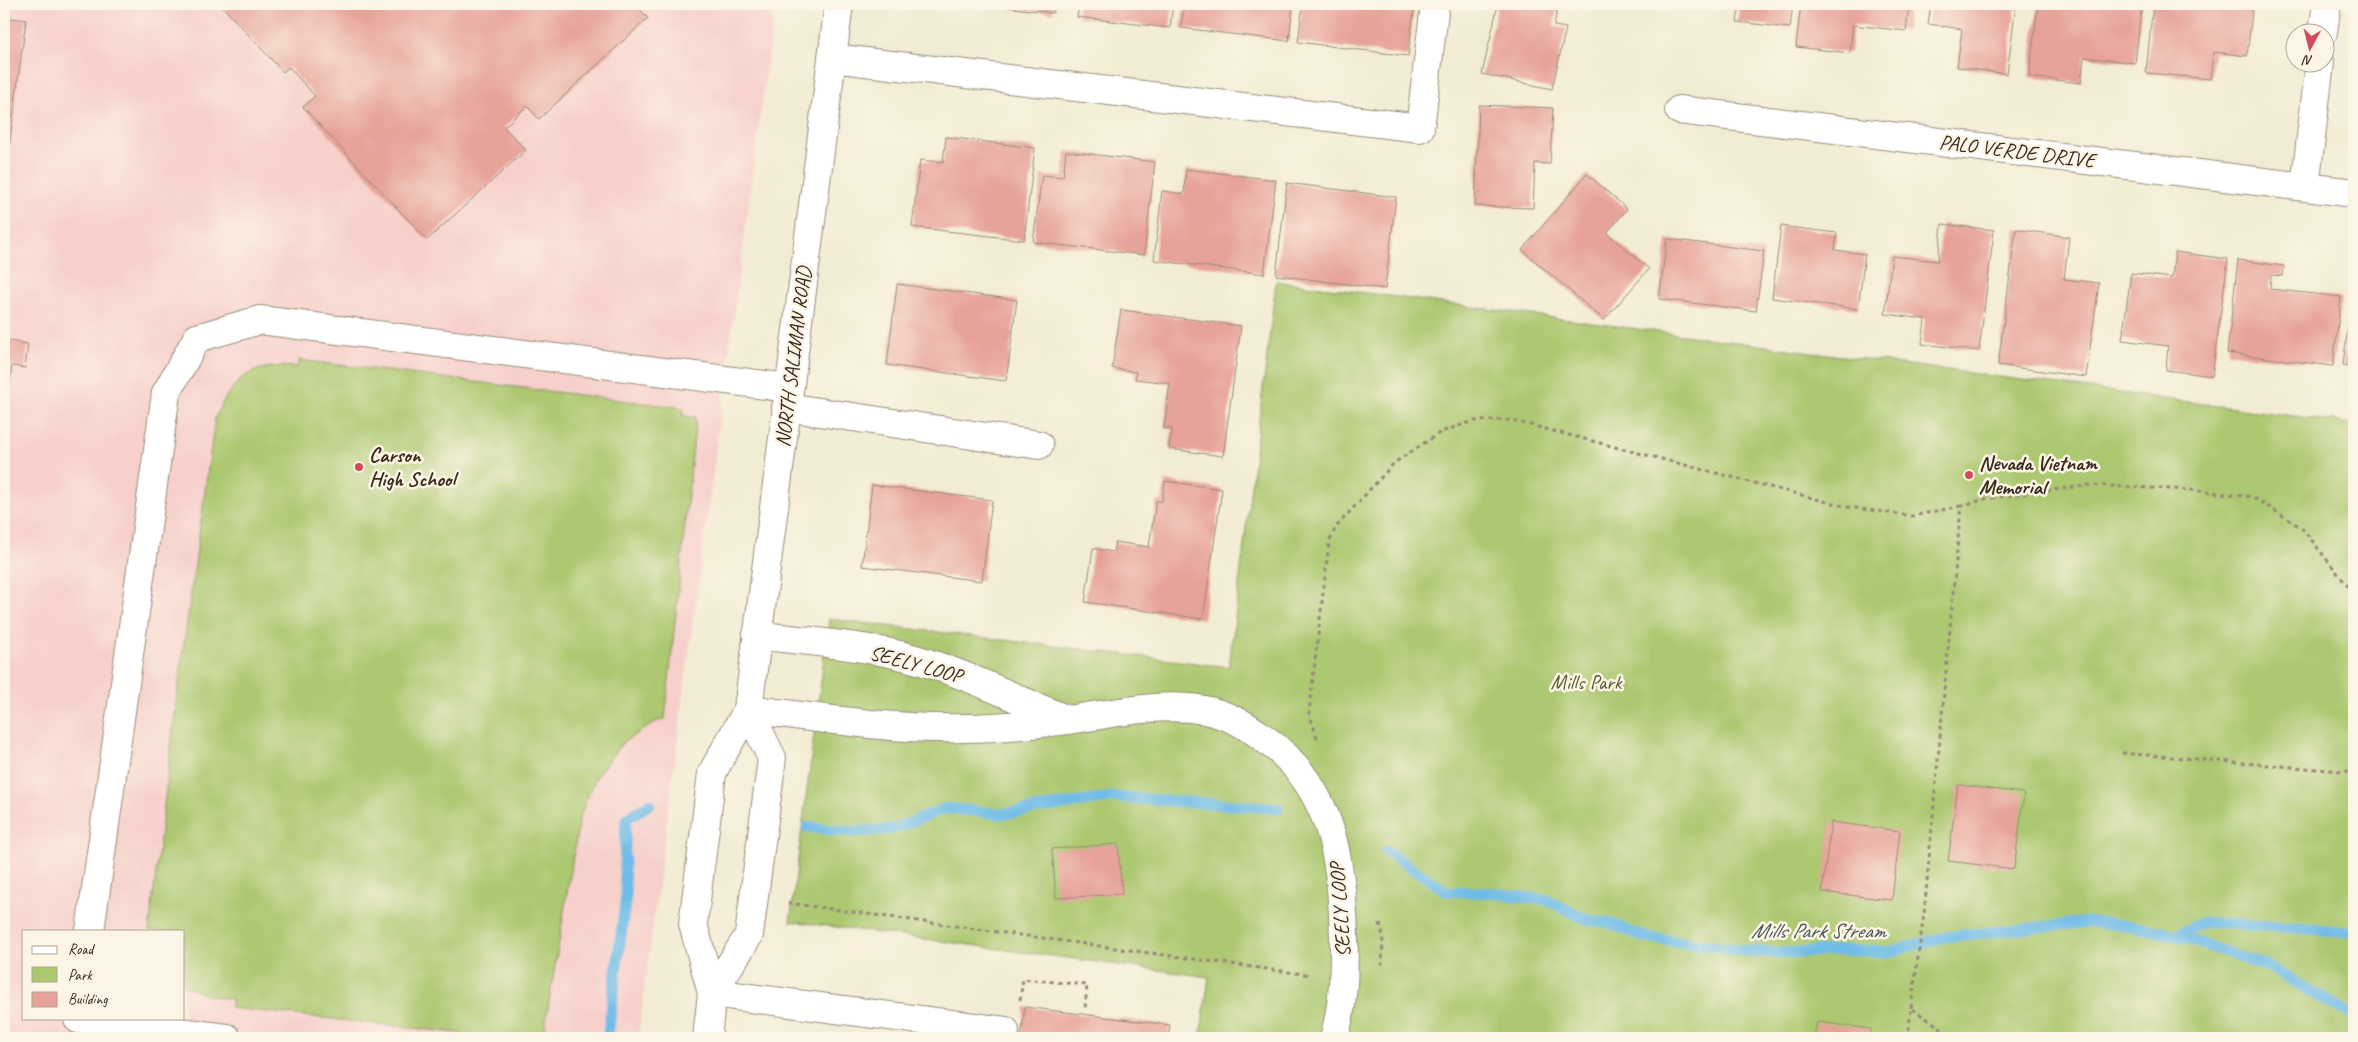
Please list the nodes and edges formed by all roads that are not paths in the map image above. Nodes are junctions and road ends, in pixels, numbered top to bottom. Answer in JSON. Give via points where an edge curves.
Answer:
{"nodes":[{"id":1,"x":839,"y":4,"type":"edge"},
{"id":2,"x":1436,"y":4,"type":"edge"},
{"id":3,"x":2327,"y":4,"type":"edge"},
{"id":4,"x":2324,"y":22,"type":"edge"},
{"id":5,"x":832,"y":58,"type":"junction"},
{"id":6,"x":2319,"y":72,"type":"edge"},
{"id":7,"x":1679,"y":110,"type":"dead end"},
{"id":8,"x":2305,"y":187,"type":"junction"},
{"id":9,"x":2354,"y":193,"type":"edge"},
{"id":10,"x":788,"y":397,"type":"junction"},
{"id":11,"x":1039,"y":445,"type":"dead end"},
{"id":12,"x":757,"y":635,"type":"junction"},
{"id":13,"x":748,"y":709,"type":"junction"},
{"id":14,"x":1067,"y":720,"type":"junction"},
{"id":15,"x":90,"y":930,"type":"edge"},
{"id":16,"x":712,"y":994,"type":"junction"},
{"id":17,"x":1342,"y":1012,"type":"junction"},
{"id":18,"x":78,"y":1020,"type":"edge"},
{"id":19,"x":86,"y":1020,"type":"edge"},
{"id":20,"x":1005,"y":1031,"type":"dead end"},
{"id":21,"x":76,"y":1038,"type":"edge"},
{"id":22,"x":227,"y":1038,"type":"edge"},
{"id":23,"x":707,"y":1038,"type":"edge"},
{"id":24,"x":1334,"y":1038,"type":"edge"},
{"id":25,"x":1354,"y":1038,"type":"edge"}],
"edges":[{"from":1,"to":5,"type":"street","name":"NORTH SALIMAN ROAD"},
{"from":2,"to":5,"type":"street","via":[[1420,128]]},
{"from":3,"to":4,"type":"street"},
{"from":5,"to":10,"type":"street","name":"NORTH SALIMAN ROAD"},
{"from":6,"to":8,"type":"street"},
{"from":7,"to":8,"type":"street","name":"PALO VERDE DRIVE"},
{"from":8,"to":9,"type":"street","name":"PALO VERDE DRIVE"},
{"from":10,"to":11,"type":"street"},
{"from":10,"to":12,"type":"street","name":"NORTH SALIMAN ROAD"},
{"from":10,"to":15,"type":"street","via":[[260,320],[197,338],[166,393]]},
{"from":12,"to":13,"type":"street","name":"NORTH SALIMAN ROAD"},
{"from":12,"to":14,"type":"street","name":"SEELY LOOP","via":[[915,659]]},
{"from":13,"to":14,"type":"street","name":"SEELY LOOP","via":[[919,728],[970,728]]},
{"from":13,"to":16,"type":"street","name":"NORTH SALIMAN ROAD","via":[[712,773],[694,914],[693,924]]},
{"from":13,"to":16,"type":"street","name":"NORTH SALIMAN ROAD","via":[[772,758],[749,935]]},
{"from":14,"to":17,"type":"street","name":"SEELY LOOP","via":[[1134,710],[1204,710],[1242,724],[1290,758],[1313,789],[1337,857],[1342,884]]},
{"from":16,"to":20,"type":"street"},
{"from":16,"to":23,"type":"street","name":"NORTH SALIMAN ROAD"},
{"from":17,"to":24,"type":"street","name":"SEELY LOOP"},
{"from":17,"to":25,"type":"street","name":"SEELY LOOP"},
{"from":18,"to":21,"type":"street"},
{"from":19,"to":22,"type":"street"}]}
